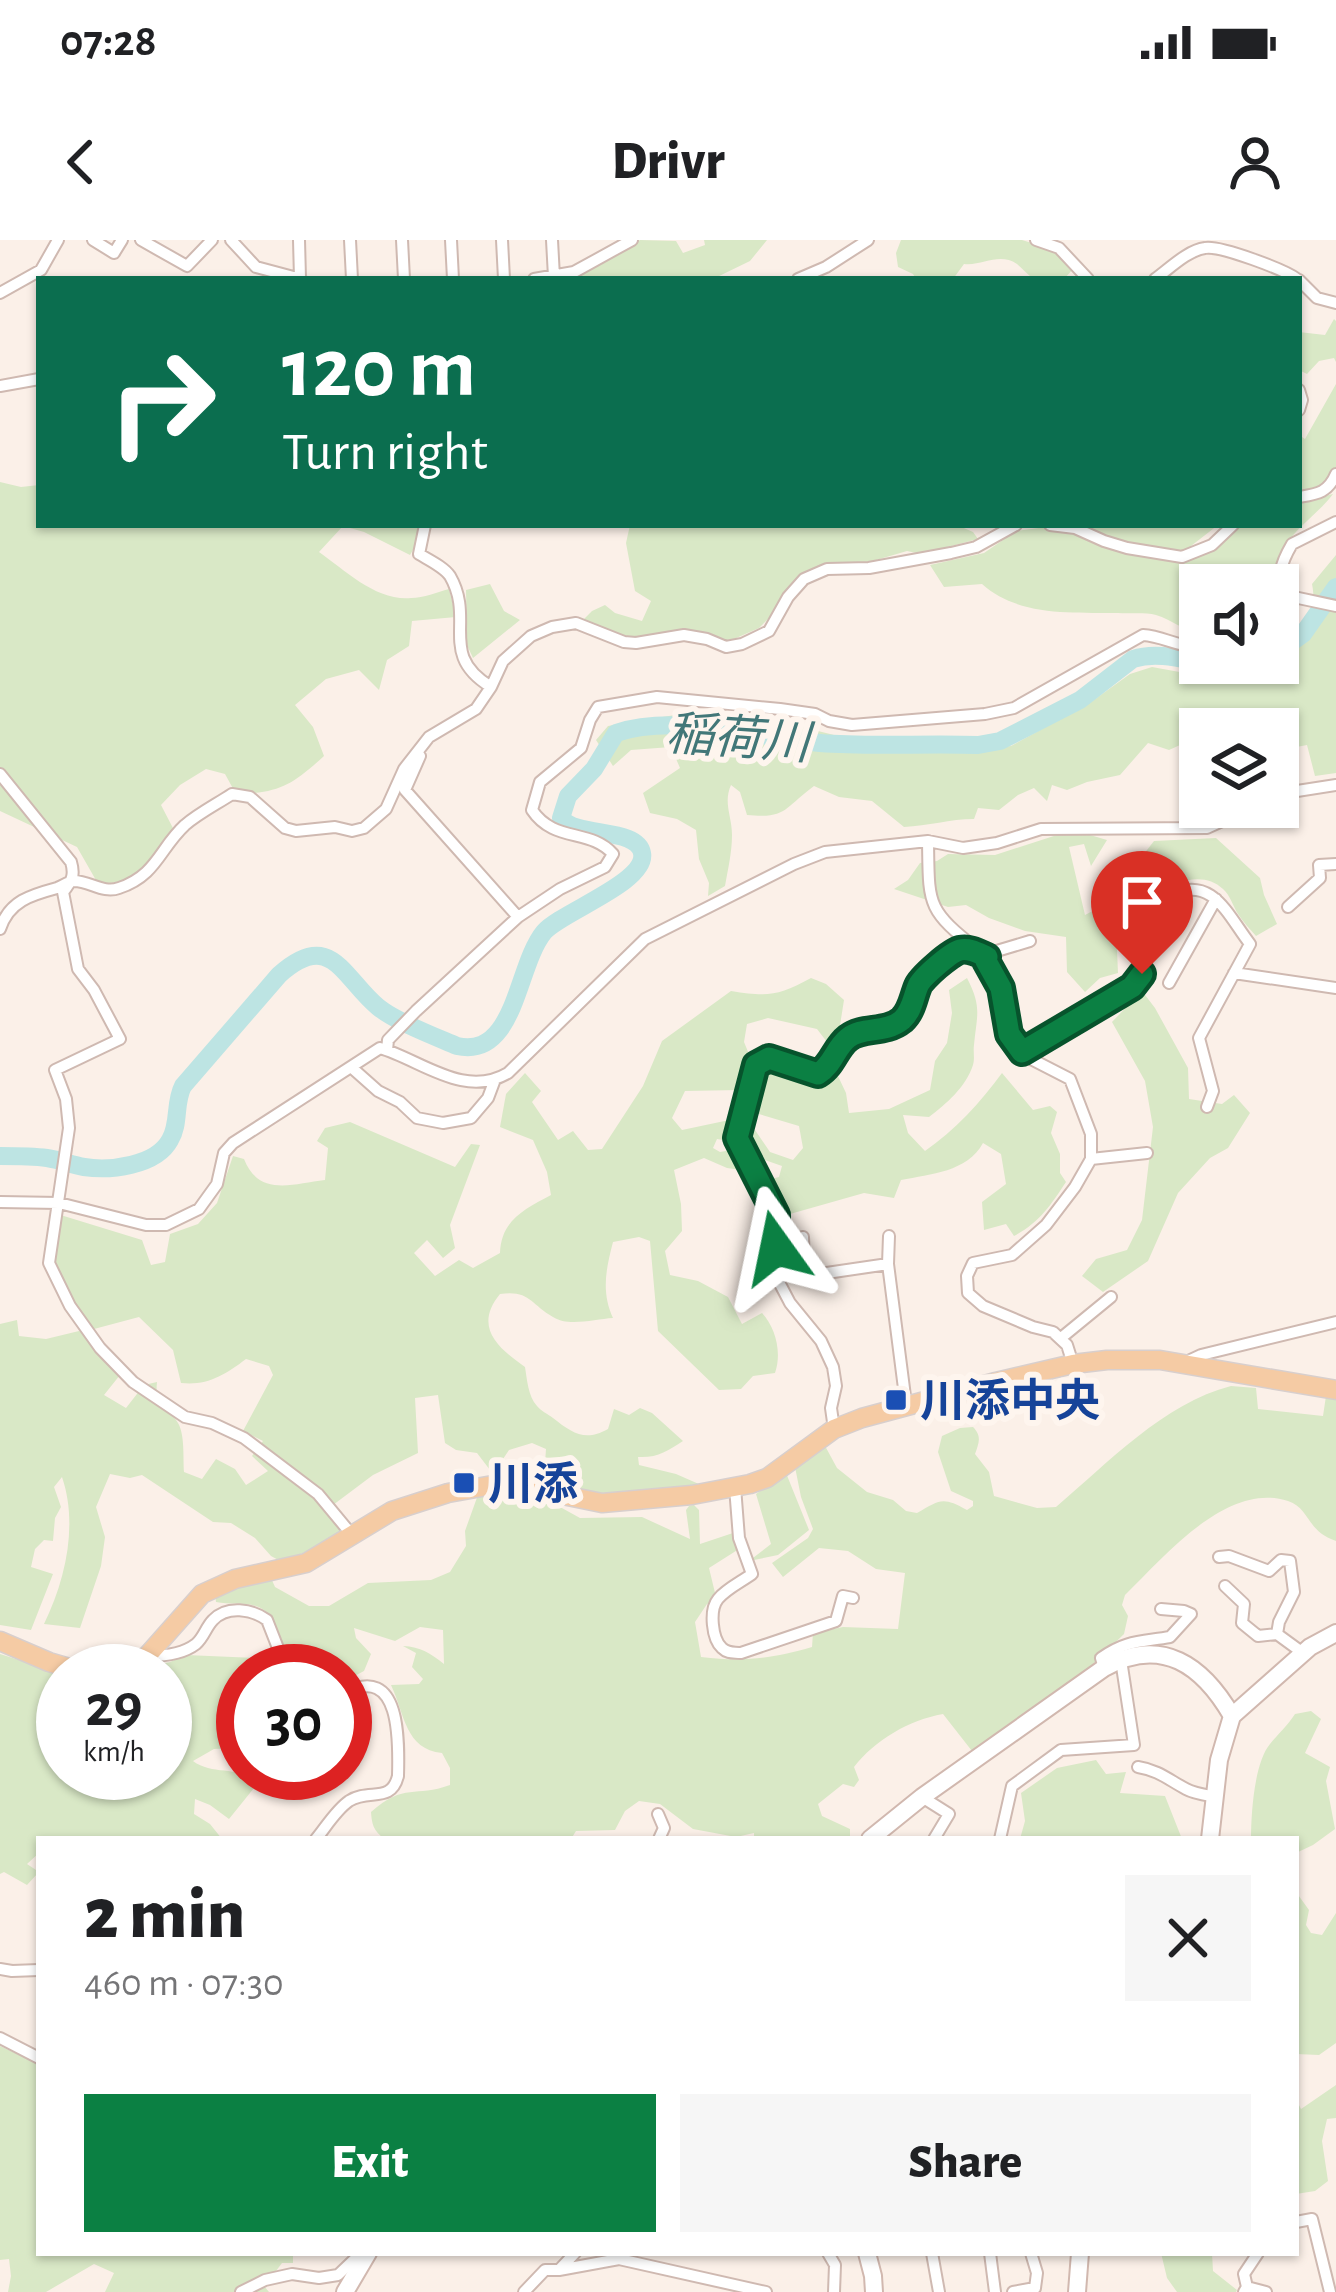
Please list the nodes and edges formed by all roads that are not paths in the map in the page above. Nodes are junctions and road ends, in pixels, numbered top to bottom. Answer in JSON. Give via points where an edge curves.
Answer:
{"nodes":[{"id":1,"x":58,"y":240,"type":"edge"},
{"id":2,"x":93,"y":240,"type":"edge"},
{"id":3,"x":122,"y":240,"type":"edge"},
{"id":4,"x":141,"y":240,"type":"edge"},
{"id":5,"x":212,"y":240,"type":"edge"},
{"id":6,"x":231,"y":240,"type":"edge"},
{"id":7,"x":298,"y":240,"type":"edge"},
{"id":8,"x":350,"y":240,"type":"edge"},
{"id":9,"x":402,"y":240,"type":"edge"},
{"id":10,"x":451,"y":240,"type":"edge"},
{"id":11,"x":502,"y":240,"type":"edge"},
{"id":12,"x":552,"y":240,"type":"edge"},
{"id":13,"x":632,"y":240,"type":"edge"},
{"id":14,"x":868,"y":240,"type":"edge"},
{"id":15,"x":1036,"y":240,"type":"edge"},
{"id":16,"x":1059,"y":244,"type":"edge"},
{"id":17,"x":1217,"y":244,"type":"edge"},
{"id":18,"x":1267,"y":273,"type":"edge"},
{"id":19,"x":290,"y":276,"type":"edge"},
{"id":20,"x":301,"y":276,"type":"edge"},
{"id":21,"x":352,"y":276,"type":"edge"},
{"id":22,"x":404,"y":276,"type":"edge"},
{"id":23,"x":453,"y":276,"type":"edge"},
{"id":24,"x":503,"y":276,"type":"edge"},
{"id":25,"x":554,"y":276,"type":"edge"},
{"id":26,"x":558,"y":276,"type":"edge"},
{"id":27,"x":805,"y":276,"type":"edge"},
{"id":28,"x":1086,"y":276,"type":"edge"},
{"id":29,"x":1159,"y":276,"type":"edge"},
{"id":30,"x":1302,"y":284,"type":"edge"},
{"id":31,"x":0,"y":293,"type":"edge"},
{"id":32,"x":1336,"y":303,"type":"edge"},
{"id":33,"x":36,"y":380,"type":"edge"},
{"id":34,"x":0,"y":386,"type":"edge"},
{"id":35,"x":1336,"y":475,"type":"edge"},
{"id":36,"x":1302,"y":497,"type":"edge"},
{"id":37,"x":1336,"y":522,"type":"edge"},
{"id":38,"x":423,"y":528,"type":"edge"},
{"id":39,"x":1011,"y":528,"type":"edge"},
{"id":40,"x":1075,"y":528,"type":"edge"},
{"id":41,"x":1229,"y":528,"type":"edge"},
{"id":42,"x":1283,"y":564,"type":"edge"},
{"id":43,"x":1299,"y":598,"type":"edge"},
{"id":44,"x":1336,"y":605,"type":"edge"},
{"id":45,"x":1179,"y":645,"type":"edge"},
{"id":46,"x":491,"y":687,"type":"junction"},
{"id":47,"x":429,"y":736,"type":"junction"},
{"id":48,"x":0,"y":774,"type":"edge"},
{"id":49,"x":1336,"y":785,"type":"edge"},
{"id":50,"x":405,"y":790,"type":"junction"},
{"id":51,"x":1299,"y":791,"type":"edge"},
{"id":52,"x":386,"y":809,"type":"junction"},
{"id":53,"x":1207,"y":828,"type":"edge"},
{"id":54,"x":928,"y":842,"type":"junction"},
{"id":55,"x":1336,"y":864,"type":"edge"},
{"id":56,"x":72,"y":881,"type":"junction"},
{"id":57,"x":1216,"y":899,"type":"junction"},
{"id":58,"x":1288,"y":907,"type":"dead end"},
{"id":59,"x":518,"y":917,"type":"junction"},
{"id":60,"x":0,"y":929,"type":"edge"},
{"id":61,"x":1030,"y":941,"type":"dead end"},
{"id":62,"x":987,"y":957,"type":"junction"},
{"id":63,"x":1234,"y":973,"type":"junction"},
{"id":64,"x":1169,"y":983,"type":"dead end"},
{"id":65,"x":1336,"y":988,"type":"edge"},
{"id":66,"x":387,"y":1045,"type":"junction"},
{"id":67,"x":1022,"y":1052,"type":"junction"},
{"id":68,"x":351,"y":1066,"type":"junction"},
{"id":69,"x":494,"y":1082,"type":"junction"},
{"id":70,"x":1207,"y":1107,"type":"dead end"},
{"id":71,"x":1147,"y":1153,"type":"dead end"},
{"id":72,"x":1091,"y":1159,"type":"junction"},
{"id":73,"x":0,"y":1202,"type":"edge"},
{"id":74,"x":59,"y":1203,"type":"junction"},
{"id":75,"x":889,"y":1235,"type":"dead end"},
{"id":76,"x":803,"y":1237,"type":"dead end"},
{"id":77,"x":888,"y":1264,"type":"junction"},
{"id":78,"x":1111,"y":1297,"type":"dead end"},
{"id":79,"x":1336,"y":1322,"type":"edge"},
{"id":80,"x":1061,"y":1338,"type":"junction"},
{"id":81,"x":1072,"y":1364,"type":"junction"},
{"id":82,"x":1183,"y":1364,"type":"junction"},
{"id":83,"x":1336,"y":1390,"type":"edge"},
{"id":84,"x":906,"y":1404,"type":"junction"},
{"id":85,"x":834,"y":1429,"type":"junction"},
{"id":86,"x":735,"y":1487,"type":"junction"},
{"id":87,"x":352,"y":1535,"type":"junction"},
{"id":88,"x":1219,"y":1557,"type":"dead end"},
{"id":89,"x":1225,"y":1586,"type":"dead end"},
{"id":90,"x":854,"y":1598,"type":"dead end"},
{"id":91,"x":1161,"y":1609,"type":"dead end"},
{"id":92,"x":1336,"y":1633,"type":"edge"},
{"id":93,"x":1277,"y":1634,"type":"junction"},
{"id":94,"x":0,"y":1641,"type":"edge"},
{"id":95,"x":158,"y":1644,"type":"edge"},
{"id":96,"x":276,"y":1644,"type":"edge"},
{"id":97,"x":192,"y":1647,"type":"edge"},
{"id":98,"x":1303,"y":1653,"type":"junction"},
{"id":99,"x":36,"y":1656,"type":"edge"},
{"id":100,"x":1113,"y":1664,"type":"junction"},
{"id":101,"x":372,"y":1687,"type":"edge"},
{"id":102,"x":1232,"y":1716,"type":"junction"},
{"id":103,"x":1138,"y":1767,"type":"dead end"},
{"id":104,"x":372,"y":1795,"type":"edge"},
{"id":105,"x":922,"y":1796,"type":"junction"},
{"id":106,"x":1217,"y":1797,"type":"junction"},
{"id":107,"x":350,"y":1800,"type":"edge"},
{"id":108,"x":658,"y":1814,"type":"dead end"},
{"id":109,"x":318,"y":1836,"type":"edge"},
{"id":110,"x":660,"y":1836,"type":"edge"},
{"id":111,"x":880,"y":1836,"type":"edge"},
{"id":112,"x":936,"y":1836,"type":"edge"},
{"id":113,"x":1001,"y":1836,"type":"edge"},
{"id":114,"x":1210,"y":1836,"type":"edge"},
{"id":115,"x":0,"y":1969,"type":"edge"},
{"id":116,"x":36,"y":1970,"type":"edge"},
{"id":117,"x":0,"y":2038,"type":"edge"},
{"id":118,"x":36,"y":2056,"type":"edge"},
{"id":119,"x":1299,"y":2221,"type":"edge"},
{"id":120,"x":360,"y":2256,"type":"edge"},
{"id":121,"x":363,"y":2256,"type":"edge"},
{"id":122,"x":572,"y":2256,"type":"edge"},
{"id":123,"x":830,"y":2256,"type":"edge"},
{"id":124,"x":868,"y":2256,"type":"edge"},
{"id":125,"x":933,"y":2256,"type":"edge"},
{"id":126,"x":990,"y":2256,"type":"edge"},
{"id":127,"x":1032,"y":2256,"type":"edge"},
{"id":128,"x":1080,"y":2256,"type":"edge"},
{"id":129,"x":1256,"y":2256,"type":"edge"},
{"id":130,"x":559,"y":2270,"type":"junction"},
{"id":131,"x":1245,"y":2289,"type":"edge"},
{"id":132,"x":241,"y":2292,"type":"edge"},
{"id":133,"x":345,"y":2292,"type":"edge"},
{"id":134,"x":524,"y":2292,"type":"edge"},
{"id":135,"x":766,"y":2292,"type":"edge"},
{"id":136,"x":834,"y":2292,"type":"edge"},
{"id":137,"x":874,"y":2292,"type":"edge"},
{"id":138,"x":939,"y":2292,"type":"edge"},
{"id":139,"x":995,"y":2292,"type":"edge"},
{"id":140,"x":1013,"y":2292,"type":"edge"},
{"id":141,"x":1077,"y":2292,"type":"edge"},
{"id":142,"x":1266,"y":2292,"type":"edge"},
{"id":143,"x":1330,"y":2292,"type":"edge"}],
"edges":[{"from":1,"to":31,"type":"street","via":[[41,270]]},
{"from":2,"to":3,"type":"street","via":[[114,253]]},
{"from":4,"to":5,"type":"street","via":[[187,266]]},
{"from":6,"to":19,"type":"street","via":[[256,267]]},
{"from":7,"to":20,"type":"street"},
{"from":8,"to":21,"type":"street"},
{"from":9,"to":22,"type":"street"},
{"from":10,"to":23,"type":"street"},
{"from":11,"to":24,"type":"street"},
{"from":12,"to":25,"type":"street"},
{"from":13,"to":26,"type":"street"},
{"from":14,"to":27,"type":"street"},
{"from":15,"to":16,"type":"street"},
{"from":16,"to":28,"type":"street"},
{"from":17,"to":18,"type":"street"},
{"from":17,"to":29,"type":"street"},
{"from":30,"to":32,"type":"street"},
{"from":33,"to":34,"type":"street"},
{"from":35,"to":36,"type":"street","via":[[1321,494]]},
{"from":37,"to":42,"type":"street","via":[[1292,544]]},
{"from":38,"to":46,"type":"street","via":[[419,554],[449,573],[461,607],[465,667]]},
{"from":39,"to":46,"type":"street","via":[[951,553],[827,568],[804,579],[769,631],[742,644],[684,635],[636,643],[584,625],[552,627],[503,661]]},
{"from":40,"to":41,"type":"street","via":[[1182,557]]},
{"from":43,"to":44,"type":"street"},
{"from":45,"to":59,"type":"street","via":[[1134,638],[1014,708],[985,714],[852,725],[657,697],[598,707],[581,748],[540,782],[532,810],[542,825],[605,844],[613,854],[605,867]]},
{"from":46,"to":47,"type":"street","via":[[476,709]]},
{"from":47,"to":50,"type":"street"},
{"from":47,"to":52,"type":"street"},
{"from":48,"to":56,"type":"street","via":[[71,862]]},
{"from":49,"to":51,"type":"street"},
{"from":50,"to":52,"type":"street"},
{"from":50,"to":59,"type":"street"},
{"from":52,"to":56,"type":"street","via":[[352,831],[296,831],[250,797],[232,794],[182,828],[140,880],[112,891]]},
{"from":53,"to":54,"type":"street","via":[[1041,829],[963,848]]},
{"from":54,"to":62,"type":"street","via":[[929,897],[944,922]]},
{"from":54,"to":69,"type":"street","via":[[825,852],[646,939]]},
{"from":55,"to":58,"type":"street","via":[[1318,865],[1320,878]]},
{"from":56,"to":60,"type":"street","via":[[30,895]]},
{"from":56,"to":74,"type":"street","via":[[63,892],[78,968],[120,1039],[55,1070],[66,1099]]},
{"from":57,"to":63,"type":"street","via":[[1250,944]]},
{"from":57,"to":64,"type":"street"},
{"from":57,"to":67,"type":"street","via":[[1195,888],[1152,905],[1143,924],[1142,974],[1132,987]]},
{"from":59,"to":66,"type":"street"},
{"from":61,"to":62,"type":"street"},
{"from":62,"to":67,"type":"street"},
{"from":62,"to":85,"type":"street","via":[[955,950],[919,981],[904,1019],[846,1039],[818,1074],[769,1058],[756,1065],[737,1138],[776,1215],[780,1284],[833,1367]]},
{"from":63,"to":65,"type":"street"},
{"from":63,"to":70,"type":"street","via":[[1199,1039],[1213,1091]]},
{"from":66,"to":68,"type":"street"},
{"from":66,"to":69,"type":"street","via":[[438,1075]]},
{"from":67,"to":72,"type":"street","via":[[1070,1079],[1091,1135]]},
{"from":68,"to":69,"type":"street","via":[[417,1118],[442,1123],[471,1118]]},
{"from":68,"to":74,"type":"street","via":[[233,1143],[199,1209],[166,1225]]},
{"from":71,"to":72,"type":"street"},
{"from":72,"to":80,"type":"street","via":[[1046,1225],[1012,1255],[973,1263],[967,1276],[968,1293],[982,1306]]},
{"from":73,"to":74,"type":"street"},
{"from":74,"to":87,"type":"street","via":[[49,1263],[100,1348],[185,1417],[244,1438],[318,1494]]},
{"from":75,"to":77,"type":"street"},
{"from":76,"to":77,"type":"street","via":[[813,1275]]},
{"from":77,"to":84,"type":"street"},
{"from":78,"to":80,"type":"street"},
{"from":79,"to":82,"type":"street"},
{"from":80,"to":81,"type":"street"},
{"from":81,"to":82,"type":"main road"},
{"from":81,"to":84,"type":"main road"},
{"from":82,"to":83,"type":"main road"},
{"from":84,"to":85,"type":"main road"},
{"from":85,"to":86,"type":"main road","via":[[767,1478]]},
{"from":86,"to":87,"type":"main road","via":[[602,1503],[503,1484],[404,1506]]},
{"from":86,"to":90,"type":"street","via":[[752,1574],[713,1608],[722,1648],[742,1653],[836,1621],[843,1595]]},
{"from":87,"to":95,"type":"main road","via":[[306,1563],[202,1594]]},
{"from":88,"to":93,"type":"street","via":[[1269,1571],[1290,1561],[1294,1592]]},
{"from":89,"to":93,"type":"street","via":[[1244,1604],[1242,1623],[1258,1636]]},
{"from":91,"to":100,"type":"street","via":[[1191,1614],[1170,1637],[1129,1642],[1101,1658]]},
{"from":92,"to":98,"type":"street"},
{"from":93,"to":98,"type":"street"},
{"from":94,"to":99,"type":"main road"},
{"from":96,"to":97,"type":"street","via":[[261,1614],[229,1610]]},
{"from":98,"to":102,"type":"street"},
{"from":100,"to":102,"type":"street","via":[[1154,1655],[1183,1662]]},
{"from":100,"to":105,"type":"street"},
{"from":100,"to":113,"type":"street","via":[[1134,1745],[1061,1750],[1012,1786]]},
{"from":101,"to":104,"type":"street","via":[[392,1702],[398,1776],[387,1793]]},
{"from":102,"to":106,"type":"street"},
{"from":103,"to":106,"type":"street"},
{"from":105,"to":111,"type":"street"},
{"from":105,"to":112,"type":"street","via":[[950,1814]]},
{"from":106,"to":114,"type":"street"},
{"from":107,"to":109,"type":"street"},
{"from":108,"to":110,"type":"street"},
{"from":115,"to":116,"type":"street"},
{"from":117,"to":118,"type":"street"},
{"from":119,"to":143,"type":"street","via":[[1312,2219]]},
{"from":120,"to":132,"type":"street","via":[[338,2275],[292,2274]]},
{"from":121,"to":133,"type":"street"},
{"from":122,"to":130,"type":"street"},
{"from":123,"to":136,"type":"street"},
{"from":124,"to":137,"type":"street"},
{"from":125,"to":138,"type":"street"},
{"from":126,"to":139,"type":"street"},
{"from":127,"to":140,"type":"street","via":[[1035,2288]]},
{"from":128,"to":141,"type":"street"},
{"from":129,"to":131,"type":"street"},
{"from":130,"to":134,"type":"street","via":[[544,2270]]},
{"from":130,"to":135,"type":"street","via":[[619,2259]]},
{"from":131,"to":142,"type":"street"}]}
